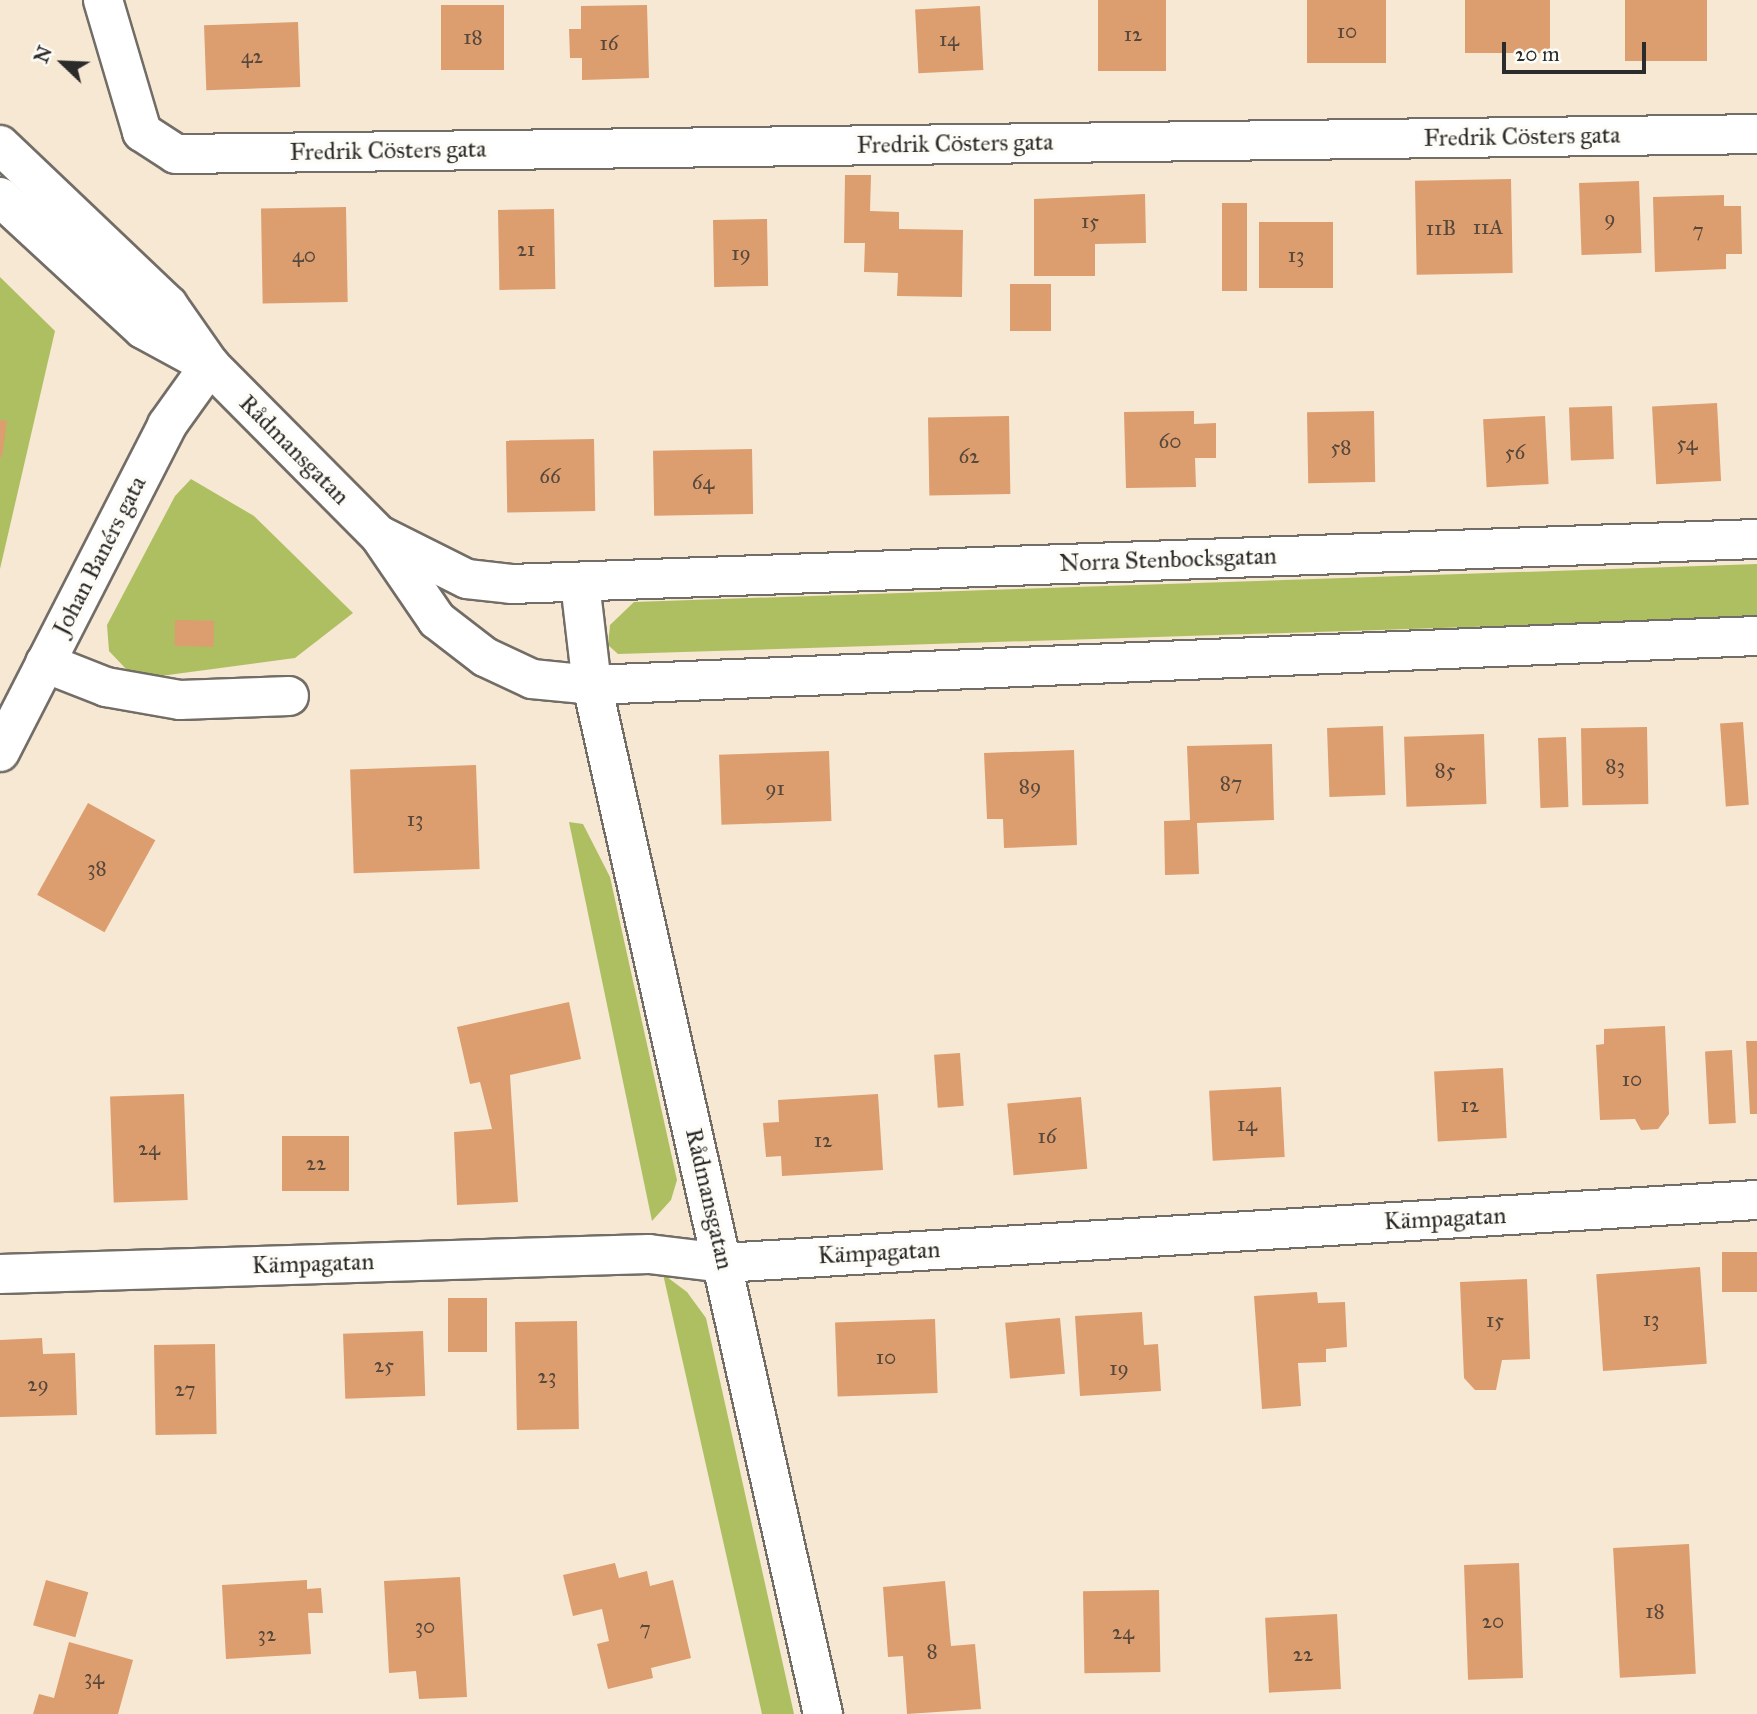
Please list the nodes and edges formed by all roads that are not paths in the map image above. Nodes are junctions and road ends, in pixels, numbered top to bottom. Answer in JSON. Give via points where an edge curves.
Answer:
{"nodes":[{"id":1,"x":103,"y":0,"type":"edge"},
{"id":2,"x":1757,"y":134,"type":"edge"},
{"id":3,"x":0,"y":145,"type":"edge"},
{"id":4,"x":0,"y":197,"type":"edge"},
{"id":5,"x":210,"y":365,"type":"junction"},
{"id":6,"x":379,"y":535,"type":"junction"},
{"id":7,"x":1757,"y":539,"type":"edge"},
{"id":8,"x":580,"y":583,"type":"junction"},
{"id":9,"x":1757,"y":636,"type":"edge"},
{"id":10,"x":45,"y":663,"type":"junction"},
{"id":11,"x":592,"y":685,"type":"junction"},
{"id":12,"x":289,"y":696,"type":"dead end"},
{"id":13,"x":0,"y":752,"type":"edge"},
{"id":14,"x":1757,"y":1200,"type":"edge"},
{"id":15,"x":723,"y":1263,"type":"junction"},
{"id":16,"x":0,"y":1274,"type":"edge"},
{"id":17,"x":823,"y":1714,"type":"edge"}],
"edges":[{"from":1,"to":2,"type":"street","name":"Fredrik Cösters gata","via":[[142,132],[155,144],[191,154]]},
{"from":3,"to":5,"type":"street","via":[[167,305]]},
{"from":4,"to":5,"type":"street","via":[[143,329]]},
{"from":5,"to":6,"type":"street","name":"Rådmansgatan"},
{"from":5,"to":10,"type":"street","name":"Johan Banérs gata","via":[[166,425]]},
{"from":6,"to":8,"type":"street","name":"Rådmansgatan","via":[[467,579]]},
{"from":6,"to":11,"type":"street","name":"Rådmansgatan","via":[[437,620],[485,657],[532,679]]},
{"from":7,"to":8,"type":"street","name":"Norra Stenbocksgatan"},
{"from":8,"to":11,"type":"street","name":"Rådmansgatan"},
{"from":9,"to":11,"type":"street"},
{"from":10,"to":12,"type":"street","via":[[106,687],[180,700]]},
{"from":10,"to":13,"type":"street","name":"Johan Banérs gata"},
{"from":11,"to":15,"type":"street","name":"Rådmansgatan"},
{"from":14,"to":15,"type":"street","name":"Kämpagatan"},
{"from":15,"to":16,"type":"street","name":"Kämpagatan","via":[[649,1254]]},
{"from":15,"to":17,"type":"street","name":"Rådmansgatan"}]}
